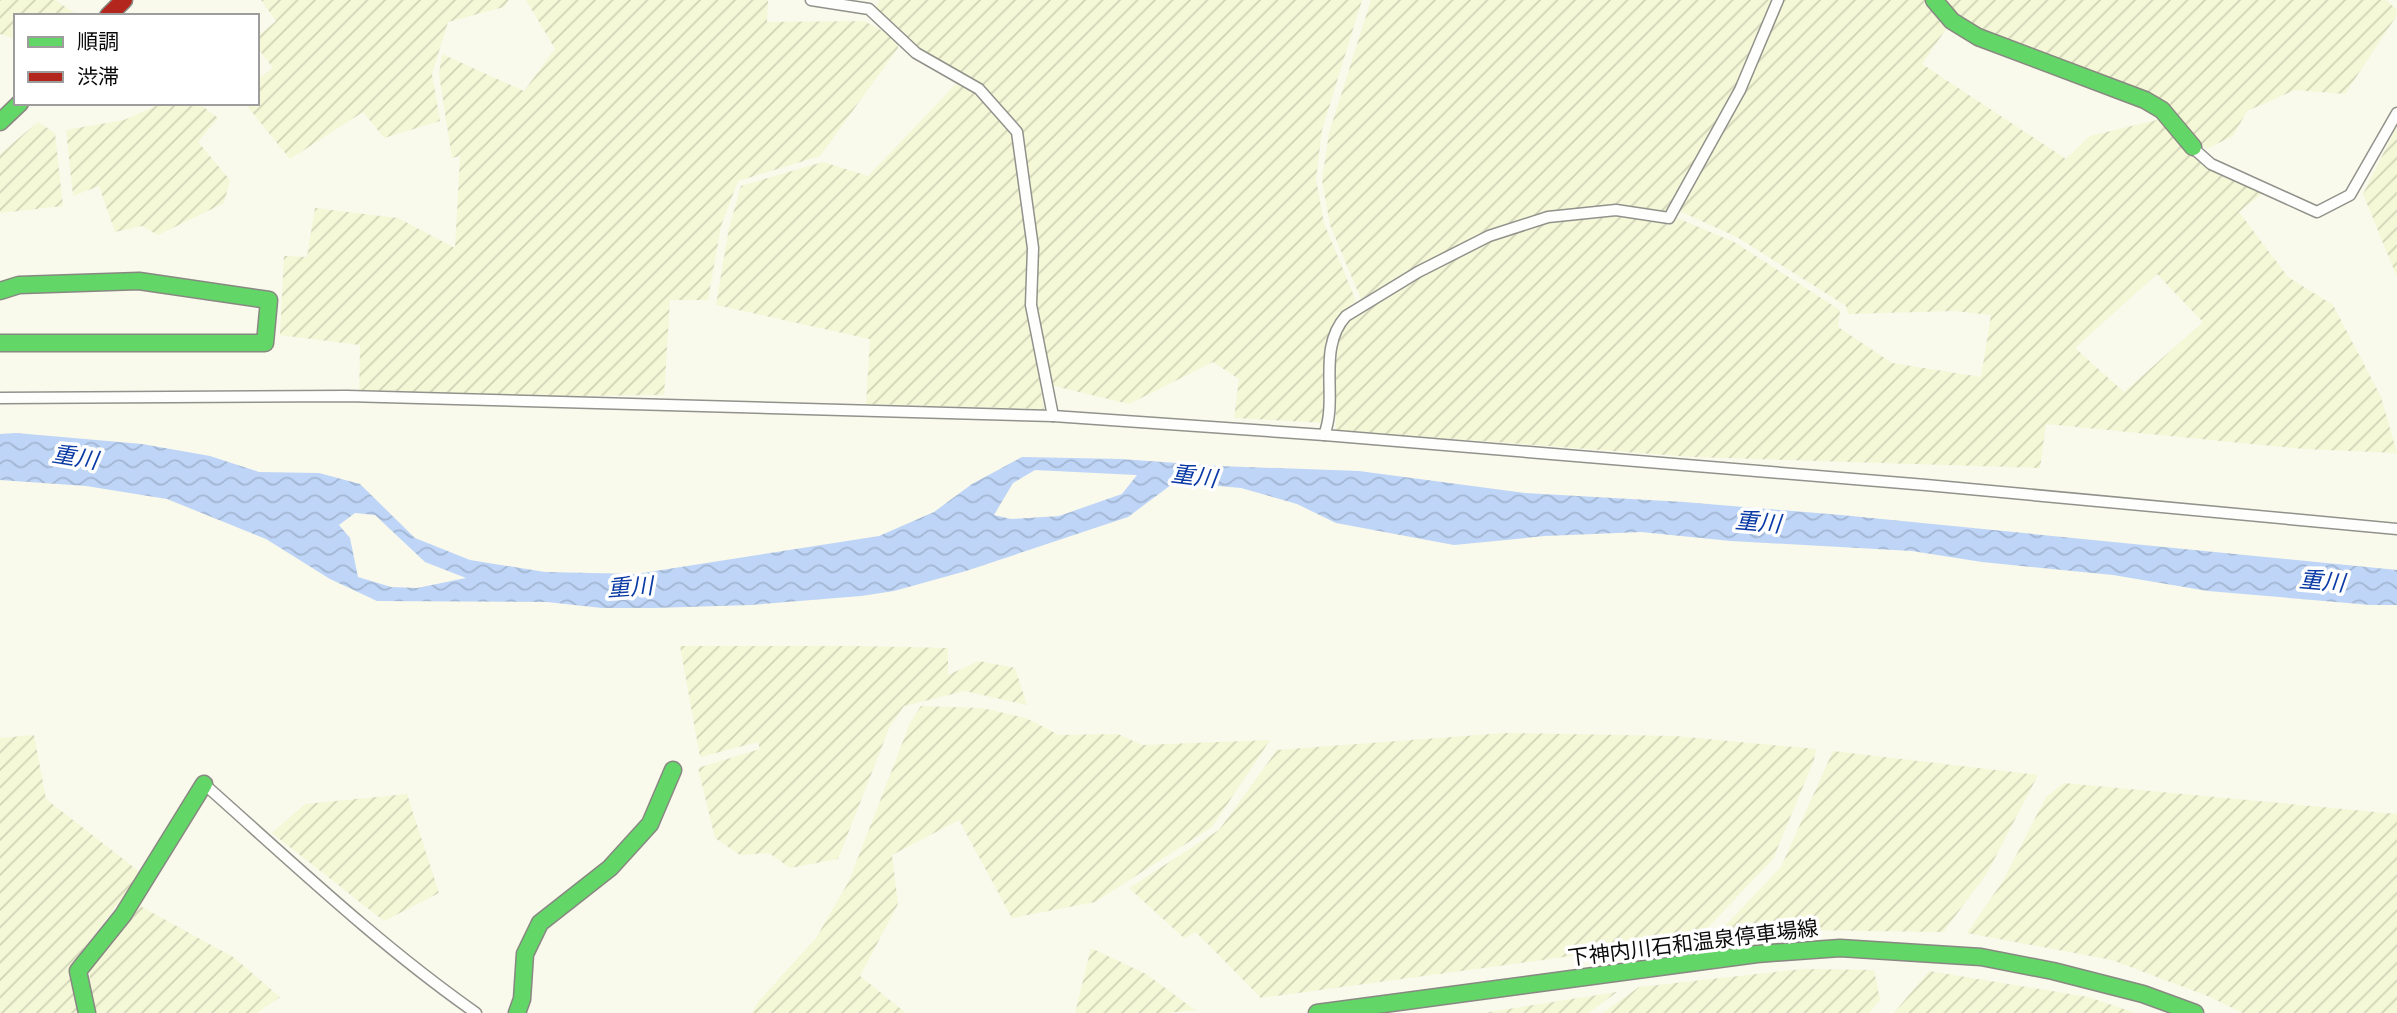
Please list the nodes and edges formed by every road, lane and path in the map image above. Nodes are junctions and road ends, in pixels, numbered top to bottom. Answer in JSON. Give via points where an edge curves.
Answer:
{"nodes":[{"id":1,"x":124,"y":0,"type":"edge"},
{"id":2,"x":811,"y":0,"type":"edge"},
{"id":3,"x":1778,"y":0,"type":"edge"},
{"id":4,"x":1934,"y":0,"type":"edge"},
{"id":5,"x":110,"y":14,"type":"edge"},
{"id":6,"x":18,"y":105,"type":"edge"},
{"id":7,"x":2397,"y":113,"type":"edge"},
{"id":8,"x":0,"y":122,"type":"edge"},
{"id":9,"x":2193,"y":147,"type":"joint"},
{"id":10,"x":0,"y":291,"type":"edge"},
{"id":11,"x":0,"y":343,"type":"edge"},
{"id":12,"x":0,"y":398,"type":"edge"},
{"id":13,"x":1053,"y":416,"type":"junction"},
{"id":14,"x":1324,"y":435,"type":"junction"},
{"id":15,"x":2397,"y":529,"type":"edge"},
{"id":16,"x":673,"y":771,"type":"dead end"},
{"id":17,"x":204,"y":784,"type":"joint"},
{"id":18,"x":87,"y":1013,"type":"edge"},
{"id":19,"x":476,"y":1013,"type":"edge"},
{"id":20,"x":517,"y":1013,"type":"edge"},
{"id":21,"x":1317,"y":1013,"type":"edge"},
{"id":22,"x":2194,"y":1013,"type":"edge"}],
"edges":[{"from":1,"to":5,"type":"street"},
{"from":2,"to":13,"type":"lane","via":[[869,9],[916,53],[979,89],[1017,132],[1033,248],[1031,305]]},
{"from":3,"to":14,"type":"lane","via":[[1740,90],[1669,218],[1616,210],[1548,216],[1477,242],[1346,316],[1332,343],[1329,424]]},
{"from":4,"to":9,"type":"street","via":[[1952,20],[1978,37],[2154,105]]},
{"from":6,"to":8,"type":"street"},
{"from":7,"to":9,"type":"lane","via":[[2350,195],[2317,212],[2211,164]]},
{"from":10,"to":11,"type":"street","via":[[19,285],[139,281],[269,300],[265,343]]},
{"from":12,"to":13,"type":"lane","via":[[347,396]]},
{"from":13,"to":14,"type":"lane"},
{"from":14,"to":15,"type":"lane"},
{"from":16,"to":20,"type":"street","via":[[650,824],[610,868],[540,923],[525,954]]},
{"from":17,"to":18,"type":"street","via":[[123,915],[78,971]]},
{"from":17,"to":19,"type":"lane","via":[[420,971]]},
{"from":21,"to":22,"type":"street","name":"下神内川石和温泉停車場線","via":[[1745,955],[1840,948],[1981,957],[2143,994]]}]}
